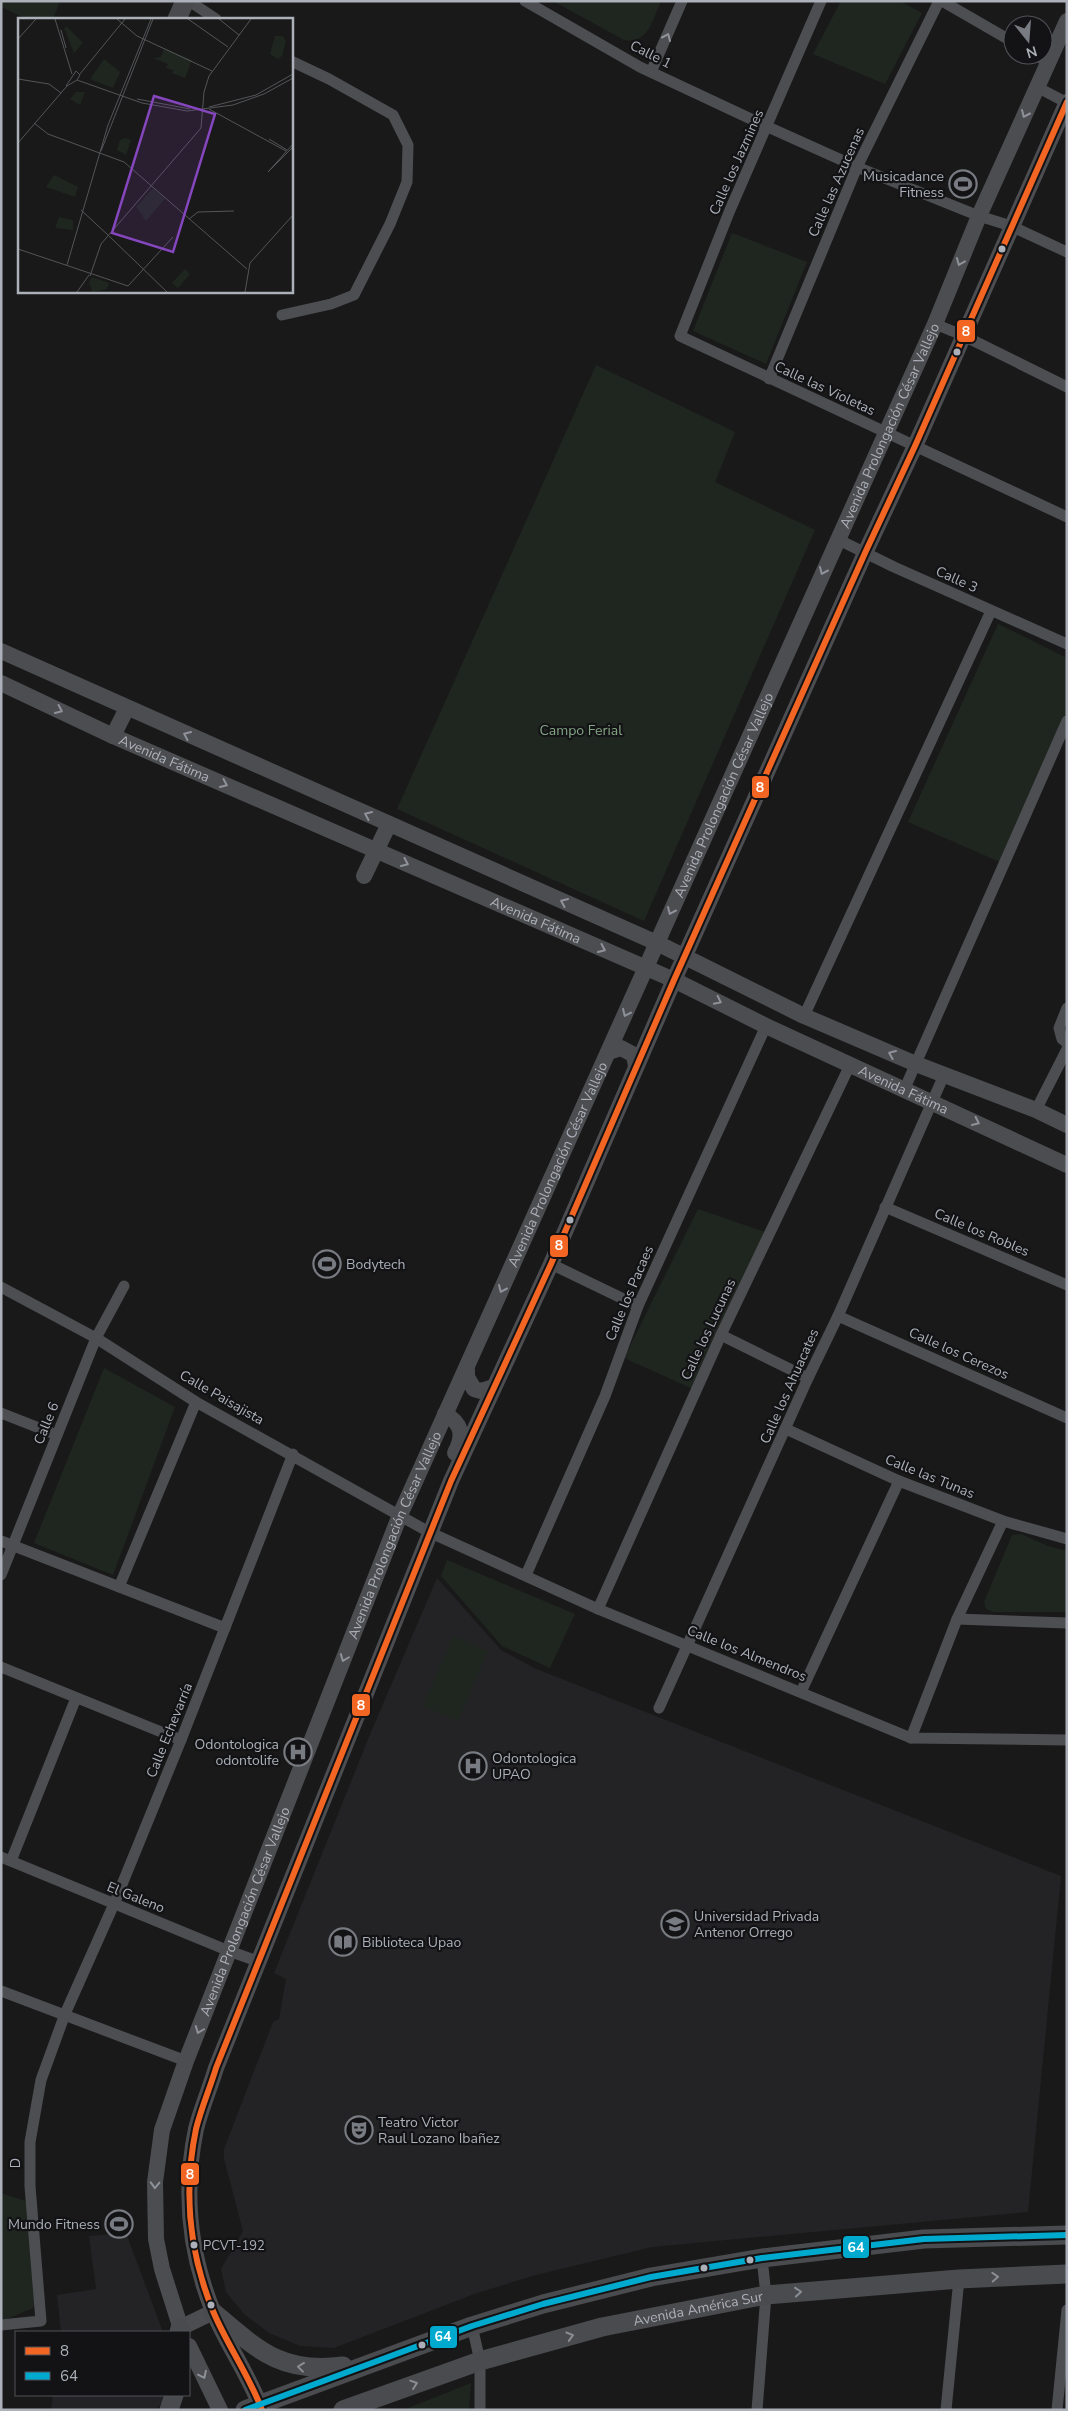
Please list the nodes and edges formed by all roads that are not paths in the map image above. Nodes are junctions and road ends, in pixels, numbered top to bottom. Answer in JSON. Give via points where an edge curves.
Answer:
{"nodes":[{"id":1,"x":187,"y":1,"type":"edge"},
{"id":2,"x":525,"y":1,"type":"edge"},
{"id":3,"x":682,"y":1,"type":"edge"},
{"id":4,"x":821,"y":1,"type":"edge"},
{"id":5,"x":941,"y":1,"type":"edge"},
{"id":6,"x":178,"y":18,"type":"edge"},
{"id":7,"x":214,"y":18,"type":"edge"},
{"id":8,"x":1067,"y":21,"type":"edge"},
{"id":9,"x":1003,"y":36,"type":"edge"},
{"id":10,"x":1053,"y":41,"type":"edge"},
{"id":11,"x":292,"y":61,"type":"edge"},
{"id":12,"x":1040,"y":65,"type":"edge"},
{"id":13,"x":651,"y":72,"type":"junction"},
{"id":14,"x":1037,"y":87,"type":"junction"},
{"id":15,"x":1067,"y":103,"type":"edge"},
{"id":16,"x":768,"y":127,"type":"junction"},
{"id":17,"x":857,"y":167,"type":"junction"},
{"id":18,"x":979,"y":216,"type":"junction"},
{"id":19,"x":1011,"y":226,"type":"junction"},
{"id":20,"x":1067,"y":252,"type":"edge"},
{"id":21,"x":282,"y":315,"type":"dead end"},
{"id":22,"x":935,"y":324,"type":"junction"},
{"id":23,"x":962,"y":335,"type":"junction"},
{"id":24,"x":680,"y":336,"type":"joint"},
{"id":25,"x":769,"y":379,"type":"junction"},
{"id":26,"x":1067,"y":387,"type":"edge"},
{"id":27,"x":885,"y":432,"type":"junction"},
{"id":28,"x":915,"y":446,"type":"junction"},
{"id":29,"x":1067,"y":516,"type":"edge"},
{"id":30,"x":837,"y":539,"type":"junction"},
{"id":31,"x":865,"y":553,"type":"junction"},
{"id":32,"x":991,"y":611,"type":"junction"},
{"id":33,"x":1067,"y":644,"type":"edge"},
{"id":34,"x":1,"y":651,"type":"edge"},
{"id":35,"x":1,"y":683,"type":"edge"},
{"id":36,"x":126,"y":708,"type":"junction"},
{"id":37,"x":1067,"y":721,"type":"edge"},
{"id":38,"x":113,"y":736,"type":"junction"},
{"id":39,"x":389,"y":824,"type":"junction"},
{"id":40,"x":376,"y":850,"type":"junction"},
{"id":41,"x":364,"y":876,"type":"dead end"},
{"id":42,"x":657,"y":943,"type":"junction"},
{"id":43,"x":685,"y":958,"type":"junction"},
{"id":44,"x":647,"y":969,"type":"junction"},
{"id":45,"x":674,"y":980,"type":"junction"},
{"id":46,"x":1067,"y":1008,"type":"edge"},
{"id":47,"x":804,"y":1016,"type":"junction"},
{"id":48,"x":766,"y":1026,"type":"junction"},
{"id":49,"x":1067,"y":1043,"type":"edge"},
{"id":50,"x":1067,"y":1049,"type":"edge"},
{"id":51,"x":609,"y":1052,"type":"junction"},
{"id":52,"x":916,"y":1064,"type":"junction"},
{"id":53,"x":850,"y":1065,"type":"junction"},
{"id":54,"x":636,"y":1066,"type":"junction"},
{"id":55,"x":944,"y":1075,"type":"junction"},
{"id":56,"x":905,"y":1088,"type":"junction"},
{"id":57,"x":931,"y":1101,"type":"junction"},
{"id":58,"x":1036,"y":1110,"type":"junction"},
{"id":59,"x":1067,"y":1125,"type":"edge"},
{"id":60,"x":1067,"y":1165,"type":"edge"},
{"id":61,"x":885,"y":1207,"type":"junction"},
{"id":62,"x":551,"y":1264,"type":"junction"},
{"id":63,"x":1067,"y":1285,"type":"edge"},
{"id":64,"x":124,"y":1286,"type":"dead end"},
{"id":65,"x":1,"y":1287,"type":"edge"},
{"id":66,"x":638,"y":1306,"type":"junction"},
{"id":67,"x":838,"y":1316,"type":"junction"},
{"id":68,"x":720,"y":1336,"type":"junction"},
{"id":69,"x":96,"y":1338,"type":"junction"},
{"id":70,"x":467,"y":1370,"type":"junction"},
{"id":71,"x":808,"y":1378,"type":"junction"},
{"id":72,"x":494,"y":1387,"type":"junction"},
{"id":73,"x":196,"y":1402,"type":"junction"},
{"id":74,"x":1,"y":1413,"type":"edge"},
{"id":75,"x":445,"y":1414,"type":"junction"},
{"id":76,"x":1067,"y":1418,"type":"edge"},
{"id":77,"x":786,"y":1428,"type":"junction"},
{"id":78,"x":57,"y":1435,"type":"junction"},
{"id":79,"x":293,"y":1454,"type":"junction"},
{"id":80,"x":451,"y":1481,"type":"junction"},
{"id":81,"x":899,"y":1481,"type":"junction"},
{"id":82,"x":400,"y":1515,"type":"junction"},
{"id":83,"x":1003,"y":1521,"type":"junction"},
{"id":84,"x":429,"y":1532,"type":"junction"},
{"id":85,"x":1067,"y":1539,"type":"edge"},
{"id":86,"x":1,"y":1542,"type":"edge"},
{"id":87,"x":13,"y":1546,"type":"junction"},
{"id":88,"x":1,"y":1575,"type":"edge"},
{"id":89,"x":526,"y":1575,"type":"junction"},
{"id":90,"x":119,"y":1587,"type":"junction"},
{"id":91,"x":598,"y":1609,"type":"junction"},
{"id":92,"x":957,"y":1619,"type":"junction"},
{"id":93,"x":1067,"y":1623,"type":"edge"},
{"id":94,"x":225,"y":1628,"type":"junction"},
{"id":95,"x":688,"y":1645,"type":"junction"},
{"id":96,"x":1,"y":1667,"type":"edge"},
{"id":97,"x":801,"y":1692,"type":"junction"},
{"id":98,"x":76,"y":1698,"type":"junction"},
{"id":99,"x":659,"y":1708,"type":"dead end"},
{"id":100,"x":911,"y":1738,"type":"junction"},
{"id":101,"x":181,"y":1740,"type":"junction"},
{"id":102,"x":1067,"y":1740,"type":"edge"},
{"id":103,"x":6,"y":1859,"type":"edge"},
{"id":104,"x":114,"y":1904,"type":"junction"},
{"id":105,"x":229,"y":1952,"type":"junction"},
{"id":106,"x":260,"y":1962,"type":"junction"},
{"id":107,"x":1,"y":1990,"type":"edge"},
{"id":108,"x":65,"y":2014,"type":"junction"},
{"id":109,"x":186,"y":2061,"type":"junction"},
{"id":110,"x":1067,"y":2235,"type":"edge"},
{"id":111,"x":762,"y":2258,"type":"junction"},
{"id":112,"x":1067,"y":2274,"type":"edge"},
{"id":113,"x":959,"y":2279,"type":"junction"},
{"id":114,"x":766,"y":2295,"type":"junction"},
{"id":115,"x":1067,"y":2310,"type":"edge"},
{"id":116,"x":213,"y":2312,"type":"junction"},
{"id":117,"x":1,"y":2325,"type":"edge"},
{"id":118,"x":472,"y":2326,"type":"junction"},
{"id":119,"x":180,"y":2331,"type":"edge"},
{"id":120,"x":190,"y":2348,"type":"edge"},
{"id":121,"x":480,"y":2361,"type":"junction"},
{"id":122,"x":367,"y":2363,"type":"junction"},
{"id":123,"x":174,"y":2396,"type":"edge"},
{"id":124,"x":361,"y":2404,"type":"edge"},
{"id":125,"x":255,"y":2408,"type":"edge"},
{"id":126,"x":169,"y":2410,"type":"edge"},
{"id":127,"x":220,"y":2410,"type":"edge"},
{"id":128,"x":343,"y":2410,"type":"edge"},
{"id":129,"x":480,"y":2410,"type":"edge"},
{"id":130,"x":757,"y":2410,"type":"edge"},
{"id":131,"x":946,"y":2410,"type":"edge"},
{"id":132,"x":1057,"y":2410,"type":"edge"}],
"edges":[{"from":1,"to":6,"type":"main road"},
{"from":1,"to":7,"type":"street"},
{"from":2,"to":13,"type":"street","name":"Calle 1"},
{"from":13,"to":3,"type":"street","one_way":true},
{"from":4,"to":16,"type":"street","name":"Calle los Jazmines"},
{"from":5,"to":9,"type":"street"},
{"from":5,"to":17,"type":"street","name":"Calle las Azucenas"},
{"from":8,"to":10,"type":"main road","name":"Avenida Prolongación César Vallejo"},
{"from":11,"to":21,"type":"street","via":[[394,114],[408,145],[408,163],[407,182],[354,295],[331,304]]},
{"from":12,"to":14,"type":"main road","name":"Avenida Prolongación César Vallejo"},
{"from":13,"to":16,"type":"street","name":"Calle 1"},
{"from":14,"to":15,"type":"street"},
{"from":14,"to":18,"type":"main road","name":"Avenida Prolongación César Vallejo","one_way":true},
{"from":15,"to":19,"type":"main road"},
{"from":16,"to":17,"type":"street","name":"Calle 1"},
{"from":16,"to":24,"type":"street","name":"Calle los Jazmines","via":[[730,210]]},
{"from":17,"to":18,"type":"street","name":"Calle 1"},
{"from":17,"to":25,"type":"street","name":"Calle las Azucenas"},
{"from":18,"to":19,"type":"street","name":"Calle 1"},
{"from":18,"to":22,"type":"main road","name":"Avenida Prolongación César Vallejo","one_way":true},
{"from":19,"to":20,"type":"street","name":"Calle 1"},
{"from":19,"to":23,"type":"main road"},
{"from":22,"to":23,"type":"street"},
{"from":22,"to":27,"type":"main road","name":"Avenida Prolongación César Vallejo"},
{"from":23,"to":26,"type":"street"},
{"from":23,"to":28,"type":"main road"},
{"from":24,"to":25,"type":"street","name":"Calle las Violetas"},
{"from":25,"to":27,"type":"street","name":"Calle las Violetas"},
{"from":27,"to":28,"type":"street","name":"Calle las Violetas"},
{"from":27,"to":30,"type":"main road","name":"Avenida Prolongación César Vallejo"},
{"from":28,"to":29,"type":"street","name":"Calle las Violetas"},
{"from":28,"to":31,"type":"main road"},
{"from":30,"to":31,"type":"street","name":"Calle 3"},
{"from":30,"to":42,"type":"main road","name":"Avenida Prolongación César Vallejo","one_way":true},
{"from":31,"to":32,"type":"street","name":"Calle 3"},
{"from":31,"to":43,"type":"main road"},
{"from":32,"to":33,"type":"street","name":"Calle 3"},
{"from":32,"to":47,"type":"street"},
{"from":34,"to":36,"type":"main road","name":"Avenida Fátima"},
{"from":35,"to":38,"type":"main road","name":"Avenida Fátima","one_way":true},
{"from":36,"to":38,"type":"main road"},
{"from":39,"to":36,"type":"main road","name":"Avenida Fátima","one_way":true},
{"from":37,"to":52,"type":"street"},
{"from":38,"to":40,"type":"main road","name":"Avenida Fátima","one_way":true},
{"from":39,"to":40,"type":"main road"},
{"from":42,"to":39,"type":"main road","name":"Avenida Fátima","one_way":true},
{"from":40,"to":41,"type":"main road"},
{"from":40,"to":44,"type":"main road","name":"Avenida Fátima","one_way":true},
{"from":42,"to":43,"type":"main road","name":"Avenida Fátima"},
{"from":42,"to":44,"type":"main road","name":"Avenida Prolongación César Vallejo"},
{"from":43,"to":45,"type":"main road"},
{"from":43,"to":47,"type":"main road","name":"Avenida Fátima"},
{"from":44,"to":45,"type":"main road","name":"Avenida Fátima"},
{"from":44,"to":51,"type":"main road","name":"Avenida Prolongación César Vallejo","one_way":true},
{"from":45,"to":48,"type":"main road","name":"Avenida Fátima","one_way":true},
{"from":45,"to":54,"type":"main road"},
{"from":46,"to":49,"type":"street","via":[[1058,1028]]},
{"from":52,"to":47,"type":"main road","name":"Avenida Fátima","one_way":true},
{"from":48,"to":53,"type":"main road","name":"Avenida Fátima"},
{"from":48,"to":66,"type":"street","name":"Calle los Pacaes"},
{"from":50,"to":58,"type":"street"},
{"from":51,"to":54,"type":"main road","via":[[621,1048],[634,1055]]},
{"from":51,"to":70,"type":"main road","name":"Avenida Prolongación César Vallejo","one_way":true},
{"from":52,"to":55,"type":"main road","name":"Avenida Fátima"},
{"from":52,"to":56,"type":"street"},
{"from":53,"to":56,"type":"main road","name":"Avenida Fátima"},
{"from":53,"to":68,"type":"street","name":"Calle los Lucunas"},
{"from":54,"to":62,"type":"main road"},
{"from":55,"to":57,"type":"street","name":"Calle los Ahuacates"},
{"from":55,"to":58,"type":"main road","name":"Avenida Fátima"},
{"from":56,"to":57,"type":"main road","name":"Avenida Fátima"},
{"from":57,"to":60,"type":"main road","name":"Avenida Fátima","one_way":true},
{"from":57,"to":61,"type":"street","name":"Calle los Ahuacates"},
{"from":58,"to":59,"type":"main road","name":"Avenida Fátima"},
{"from":61,"to":63,"type":"street","name":"Calle los Robles"},
{"from":61,"to":67,"type":"street","name":"Calle los Ahuacates"},
{"from":62,"to":66,"type":"street"},
{"from":62,"to":72,"type":"main road"},
{"from":64,"to":69,"type":"street","name":"Calle 6"},
{"from":65,"to":69,"type":"street","name":"Calle Paisajista"},
{"from":66,"to":89,"type":"street","name":"Calle los Pacaes","via":[[605,1396]]},
{"from":67,"to":71,"type":"street","name":"Calle los Ahuacates"},
{"from":67,"to":76,"type":"street","name":"Calle los Cerezos"},
{"from":68,"to":71,"type":"street"},
{"from":68,"to":91,"type":"street","name":"Calle los Lucunas"},
{"from":69,"to":73,"type":"street","name":"Calle Paisajista"},
{"from":69,"to":78,"type":"street","name":"Calle 6"},
{"from":70,"to":72,"type":"main road","via":[[474,1389],[481,1391]]},
{"from":70,"to":75,"type":"main road","name":"Avenida Prolongación César Vallejo"},
{"from":71,"to":77,"type":"street","name":"Calle los Ahuacates"},
{"from":72,"to":80,"type":"main road"},
{"from":73,"to":79,"type":"street","name":"Calle Paisajista"},
{"from":73,"to":90,"type":"street"},
{"from":74,"to":78,"type":"street"},
{"from":75,"to":80,"type":"main road","via":[[462,1431],[462,1440],[446,1470]]},
{"from":75,"to":82,"type":"main road","name":"Avenida Prolongación César Vallejo"},
{"from":77,"to":81,"type":"street","name":"Calle las Tunas"},
{"from":77,"to":95,"type":"street","name":"Calle los Ahuacates"},
{"from":78,"to":87,"type":"street","name":"Calle 6"},
{"from":79,"to":82,"type":"street","name":"Calle Paisajista"},
{"from":79,"to":94,"type":"street","name":"Calle Echevarría"},
{"from":80,"to":84,"type":"main road"},
{"from":81,"to":83,"type":"street","name":"Calle las Tunas"},
{"from":81,"to":97,"type":"street"},
{"from":82,"to":84,"type":"street","name":"Calle Paisajista"},
{"from":82,"to":105,"type":"main road","name":"Avenida Prolongación César Vallejo","one_way":true},
{"from":83,"to":85,"type":"street","name":"Calle las Tunas"},
{"from":83,"to":92,"type":"street"},
{"from":84,"to":89,"type":"street","name":"Calle los Almendros"},
{"from":84,"to":106,"type":"main road"},
{"from":86,"to":87,"type":"street"},
{"from":87,"to":88,"type":"street","name":"Calle 6"},
{"from":87,"to":90,"type":"street"},
{"from":89,"to":91,"type":"street","name":"Calle los Almendros"},
{"from":90,"to":94,"type":"street"},
{"from":91,"to":95,"type":"street","name":"Calle los Almendros"},
{"from":92,"to":93,"type":"street"},
{"from":92,"to":100,"type":"street"},
{"from":94,"to":101,"type":"street","name":"Calle Echevarría"},
{"from":95,"to":97,"type":"street","name":"Calle los Almendros"},
{"from":95,"to":99,"type":"street","name":"Calle los Ahuacates"},
{"from":96,"to":98,"type":"street"},
{"from":97,"to":100,"type":"street","name":"Calle los Almendros"},
{"from":98,"to":101,"type":"street"},
{"from":98,"to":103,"type":"street"},
{"from":100,"to":102,"type":"street","name":"Calle los Almendros"},
{"from":101,"to":104,"type":"street","name":"Calle Echevarría"},
{"from":103,"to":104,"type":"street","name":"El Galeno"},
{"from":104,"to":105,"type":"street","name":"El Galeno"},
{"from":104,"to":108,"type":"street","name":"Calle Echevarría"},
{"from":105,"to":106,"type":"street","name":"El Galeno"},
{"from":105,"to":109,"type":"main road","name":"Avenida Prolongación César Vallejo","one_way":true},
{"from":106,"to":116,"type":"main road","via":[[216,2068],[196,2129],[189,2222],[198,2266]]},
{"from":107,"to":108,"type":"street"},
{"from":108,"to":109,"type":"street"},
{"from":108,"to":117,"type":"street","name":"D","via":[[41,2080],[30,2142],[30,2186],[41,2317],[39,2323]]},
{"from":109,"to":119,"type":"main road","name":"Avenida Prolongación César Vallejo","one_way":true,"via":[[162,2130],[155,2182],[156,2239]]},
{"from":110,"to":111,"type":"main road","via":[[924,2239]]},
{"from":111,"to":114,"type":"street"},
{"from":111,"to":118,"type":"main road","via":[[651,2277]]},
{"from":113,"to":112,"type":"main road","name":"Avenida América Sur","one_way":true},
{"from":114,"to":113,"type":"main road","name":"Avenida América Sur","one_way":true},
{"from":113,"to":131,"type":"street"},
{"from":121,"to":114,"type":"main road","name":"Avenida América Sur","one_way":true,"via":[[602,2327]]},
{"from":114,"to":130,"type":"street"},
{"from":115,"to":132,"type":"street"},
{"from":116,"to":119,"type":"main road"},
{"from":122,"to":116,"type":"main road","one_way":true,"via":[[306,2368],[292,2366],[259,2350]]},
{"from":116,"to":125,"type":"main road"},
{"from":118,"to":121,"type":"street"},
{"from":118,"to":122,"type":"main road"},
{"from":120,"to":127,"type":"main road","one_way":true},
{"from":124,"to":121,"type":"main road","name":"Avenida América Sur","one_way":true},
{"from":121,"to":129,"type":"street"},
{"from":122,"to":125,"type":"main road"},
{"from":123,"to":126,"type":"main road"},
{"from":124,"to":128,"type":"main road","name":"Avenida América Sur"}]}
